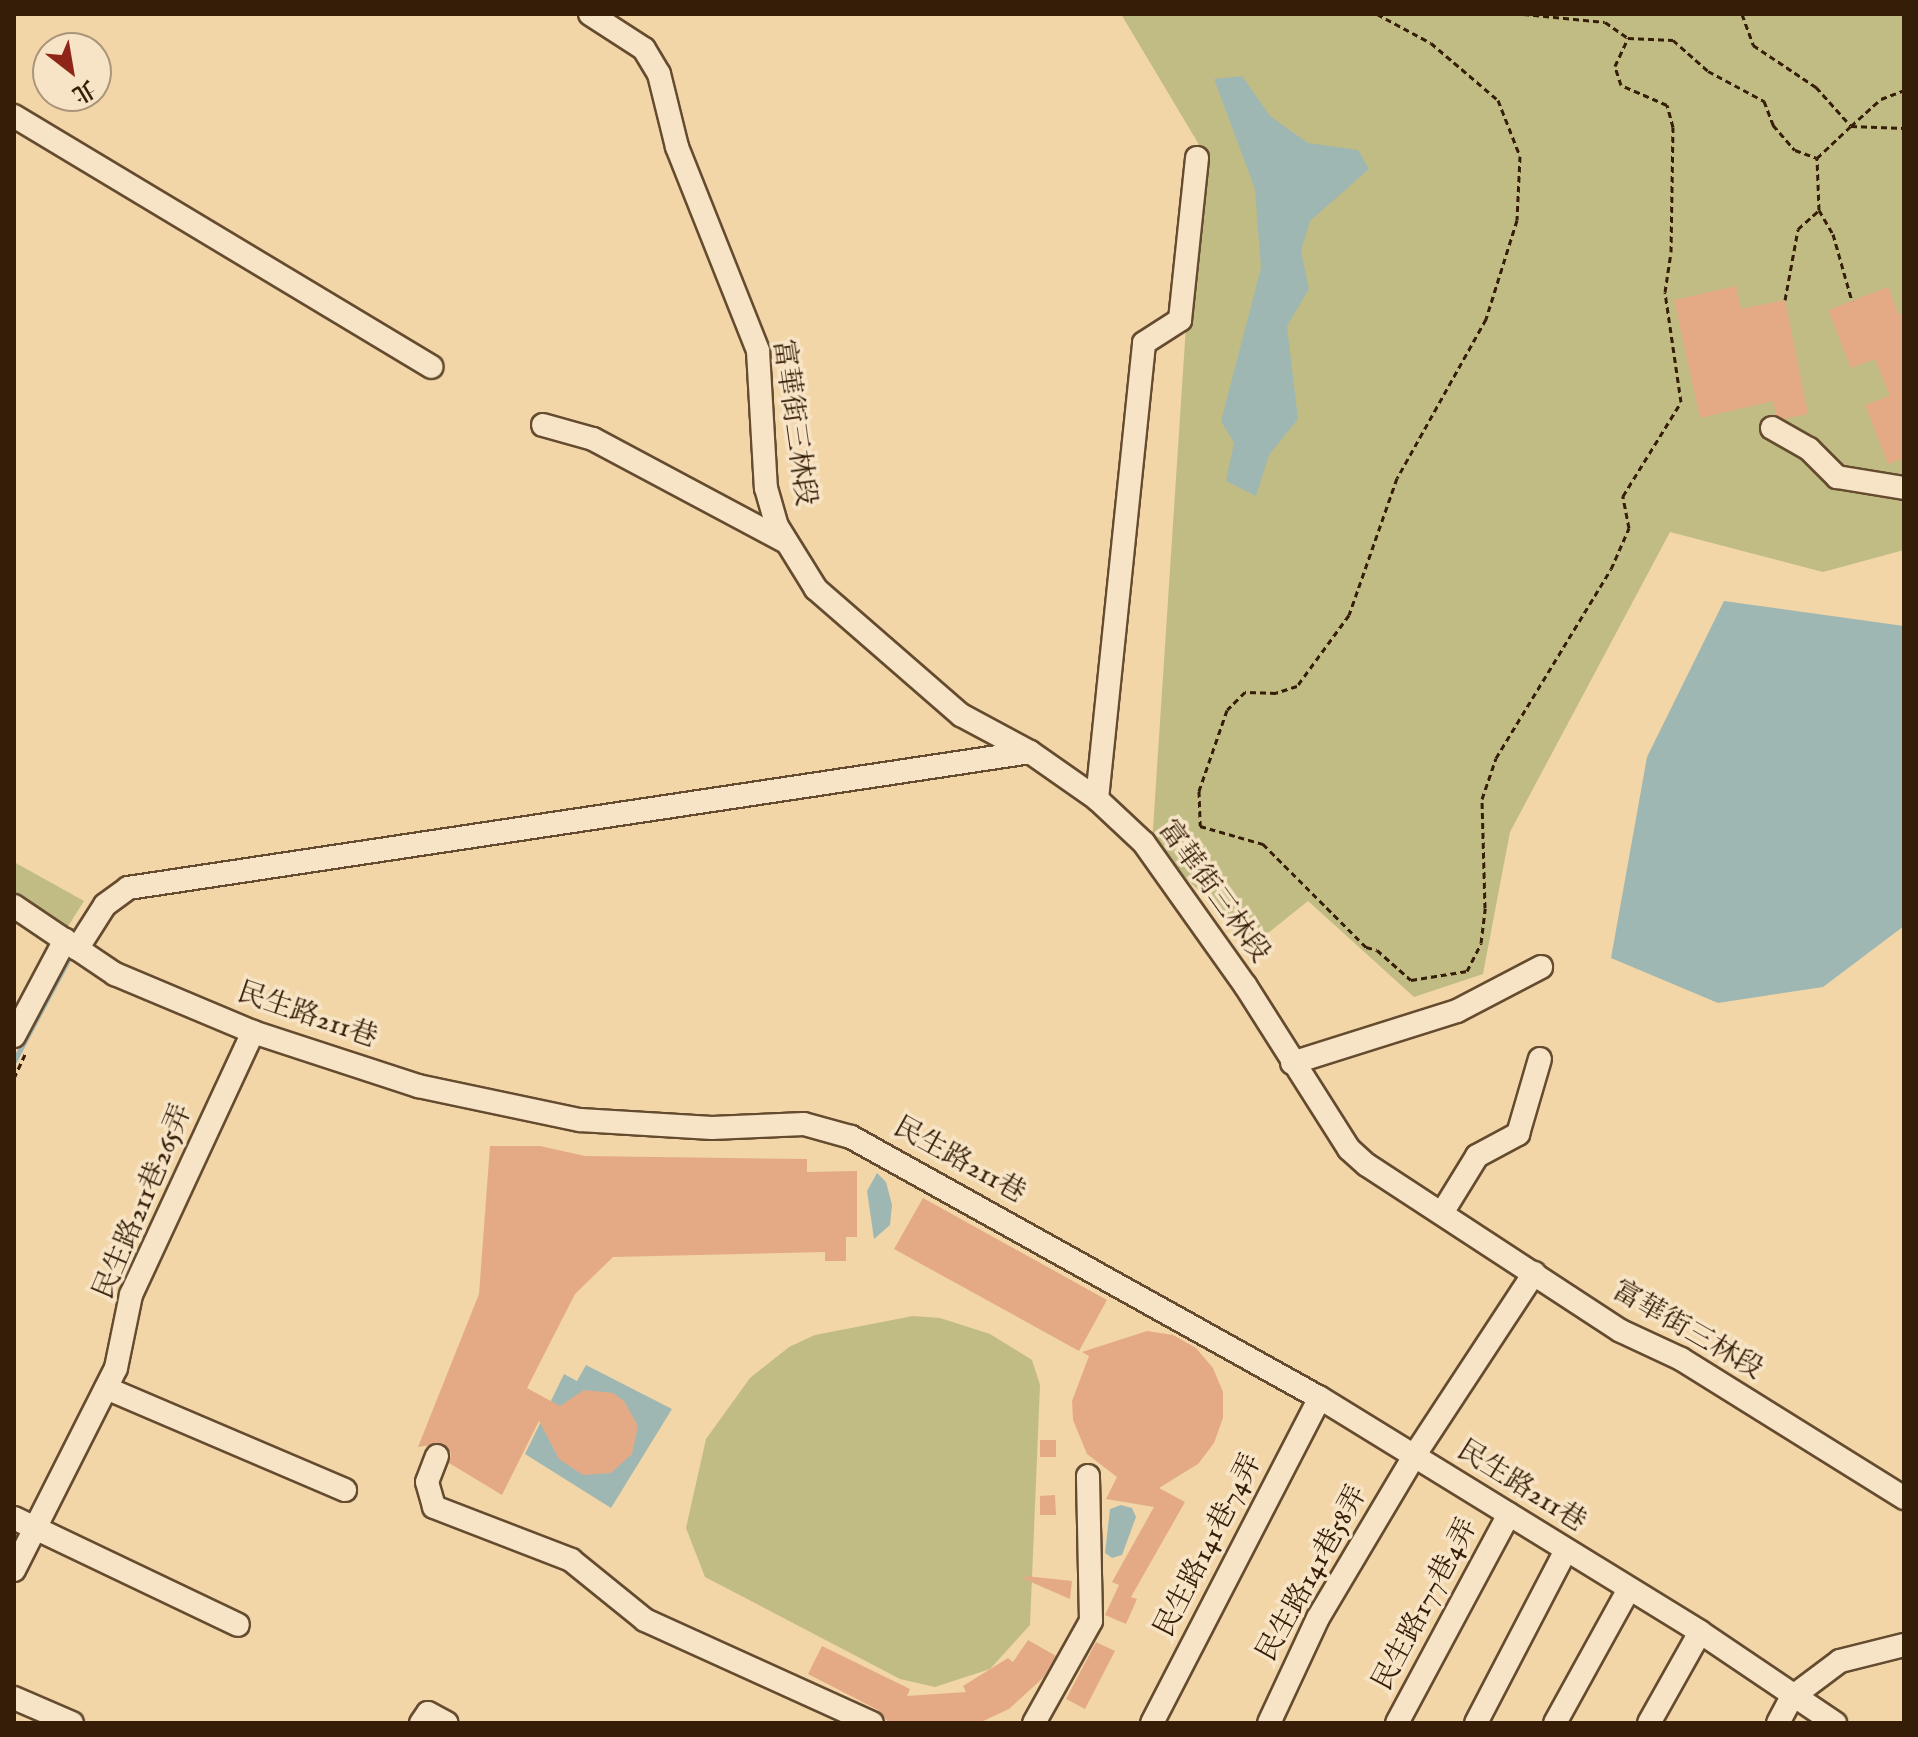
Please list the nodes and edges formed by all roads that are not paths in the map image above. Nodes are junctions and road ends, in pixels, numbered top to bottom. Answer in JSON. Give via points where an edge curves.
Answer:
{"nodes":[{"id":1,"x":590,"y":14,"type":"edge"},
{"id":2,"x":14,"y":116,"type":"edge"},
{"id":3,"x":1197,"y":158,"type":"dead end"},
{"id":4,"x":431,"y":367,"type":"dead end"},
{"id":5,"x":543,"y":425,"type":"dead end"},
{"id":6,"x":1772,"y":428,"type":"dead end"},
{"id":7,"x":1904,"y":488,"type":"edge"},
{"id":8,"x":787,"y":543,"type":"junction"},
{"id":9,"x":1030,"y":752,"type":"junction"},
{"id":10,"x":1097,"y":799,"type":"junction"},
{"id":11,"x":14,"y":906,"type":"edge"},
{"id":12,"x":71,"y":944,"type":"junction"},
{"id":13,"x":1541,"y":967,"type":"dead end"},
{"id":14,"x":253,"y":1032,"type":"junction"},
{"id":15,"x":14,"y":1036,"type":"edge"},
{"id":16,"x":1540,"y":1059,"type":"dead end"},
{"id":17,"x":1292,"y":1063,"type":"junction"},
{"id":18,"x":1442,"y":1213,"type":"junction"},
{"id":19,"x":1534,"y":1273,"type":"junction"},
{"id":20,"x":106,"y":1388,"type":"junction"},
{"id":21,"x":1320,"y":1398,"type":"junction"},
{"id":22,"x":437,"y":1456,"type":"dead end"},
{"id":23,"x":1414,"y":1456,"type":"junction"},
{"id":24,"x":1088,"y":1476,"type":"dead end"},
{"id":25,"x":345,"y":1490,"type":"dead end"},
{"id":26,"x":1904,"y":1498,"type":"edge"},
{"id":27,"x":1509,"y":1514,"type":"junction"},
{"id":28,"x":14,"y":1518,"type":"edge"},
{"id":29,"x":35,"y":1528,"type":"junction"},
{"id":30,"x":1566,"y":1550,"type":"junction"},
{"id":31,"x":14,"y":1570,"type":"edge"},
{"id":32,"x":1629,"y":1589,"type":"junction"},
{"id":33,"x":238,"y":1625,"type":"dead end"},
{"id":34,"x":1700,"y":1632,"type":"junction"},
{"id":35,"x":1904,"y":1645,"type":"edge"},
{"id":36,"x":1792,"y":1697,"type":"junction"},
{"id":37,"x":14,"y":1698,"type":"edge"},
{"id":38,"x":72,"y":1723,"type":"edge"},
{"id":39,"x":421,"y":1723,"type":"edge"},
{"id":40,"x":447,"y":1723,"type":"edge"},
{"id":41,"x":872,"y":1723,"type":"edge"},
{"id":42,"x":1034,"y":1723,"type":"edge"},
{"id":43,"x":1152,"y":1723,"type":"edge"},
{"id":44,"x":1269,"y":1723,"type":"edge"},
{"id":45,"x":1397,"y":1723,"type":"edge"},
{"id":46,"x":1476,"y":1723,"type":"edge"},
{"id":47,"x":1555,"y":1723,"type":"edge"},
{"id":48,"x":1649,"y":1723,"type":"edge"},
{"id":49,"x":1778,"y":1723,"type":"edge"},
{"id":50,"x":1835,"y":1723,"type":"edge"}],
"edges":[{"from":1,"to":8,"type":"street","name":"富華街三林段","via":[[644,49],[659,74],[677,147],[758,351],[766,488]]},
{"from":2,"to":4,"type":"street"},
{"from":3,"to":10,"type":"street","via":[[1180,320],[1144,343]]},
{"from":5,"to":8,"type":"street","via":[[593,439]]},
{"from":6,"to":7,"type":"street","via":[[1809,449],[1837,477]]},
{"from":8,"to":9,"type":"street","name":"富華街三林段","via":[[816,589],[893,661],[961,715]]},
{"from":9,"to":10,"type":"street","name":"富華街三林段"},
{"from":9,"to":12,"type":"street","via":[[128,888]]},
{"from":10,"to":17,"type":"street","name":"富華街三林段","via":[[1144,843],[1245,985]]},
{"from":11,"to":12,"type":"street","name":"民生路211巷"},
{"from":12,"to":14,"type":"street","name":"民生路211巷","via":[[115,974]]},
{"from":12,"to":15,"type":"street"},
{"from":13,"to":17,"type":"street","via":[[1457,1011]]},
{"from":14,"to":20,"type":"street","name":"民生路211巷265弄","via":[[131,1295],[116,1368]]},
{"from":14,"to":21,"type":"street","name":"民生路211巷","via":[[418,1086],[580,1120],[712,1128],[804,1124],[851,1137]]},
{"from":16,"to":18,"type":"street","via":[[1518,1134],[1477,1156]]},
{"from":17,"to":18,"type":"street","name":"富華街三林段","via":[[1349,1149]]},
{"from":18,"to":19,"type":"street","name":"富華街三林段"},
{"from":19,"to":23,"type":"street","name":"民生路141巷58弄"},
{"from":19,"to":26,"type":"street","name":"富華街三林段","via":[[1621,1331],[1681,1359]]},
{"from":20,"to":25,"type":"street"},
{"from":20,"to":29,"type":"street","name":"民生路211巷265弄"},
{"from":21,"to":23,"type":"street","name":"民生路211巷"},
{"from":21,"to":43,"type":"street","name":"民生路141巷74弄"},
{"from":22,"to":41,"type":"street","via":[[427,1482],[434,1507],[571,1560],[645,1620]]},
{"from":23,"to":27,"type":"street","name":"民生路211巷"},
{"from":23,"to":44,"type":"street","name":"民生路141巷58弄","via":[[1318,1618]]},
{"from":24,"to":42,"type":"street","via":[[1091,1621]]},
{"from":27,"to":30,"type":"street","name":"民生路211巷"},
{"from":27,"to":45,"type":"street","name":"民生路177巷4弄"},
{"from":28,"to":29,"type":"street"},
{"from":29,"to":31,"type":"street","name":"民生路211巷265弄"},
{"from":29,"to":33,"type":"street"},
{"from":30,"to":32,"type":"street","name":"民生路211巷"},
{"from":30,"to":46,"type":"street"},
{"from":32,"to":34,"type":"street","name":"民生路211巷"},
{"from":32,"to":47,"type":"street"},
{"from":34,"to":36,"type":"street","name":"民生路211巷"},
{"from":34,"to":48,"type":"street"},
{"from":35,"to":36,"type":"street","via":[[1840,1661]]},
{"from":36,"to":49,"type":"street"},
{"from":36,"to":50,"type":"street","name":"民生路211巷"},
{"from":37,"to":38,"type":"street"},
{"from":39,"to":40,"type":"street","via":[[428,1713]]}]}
